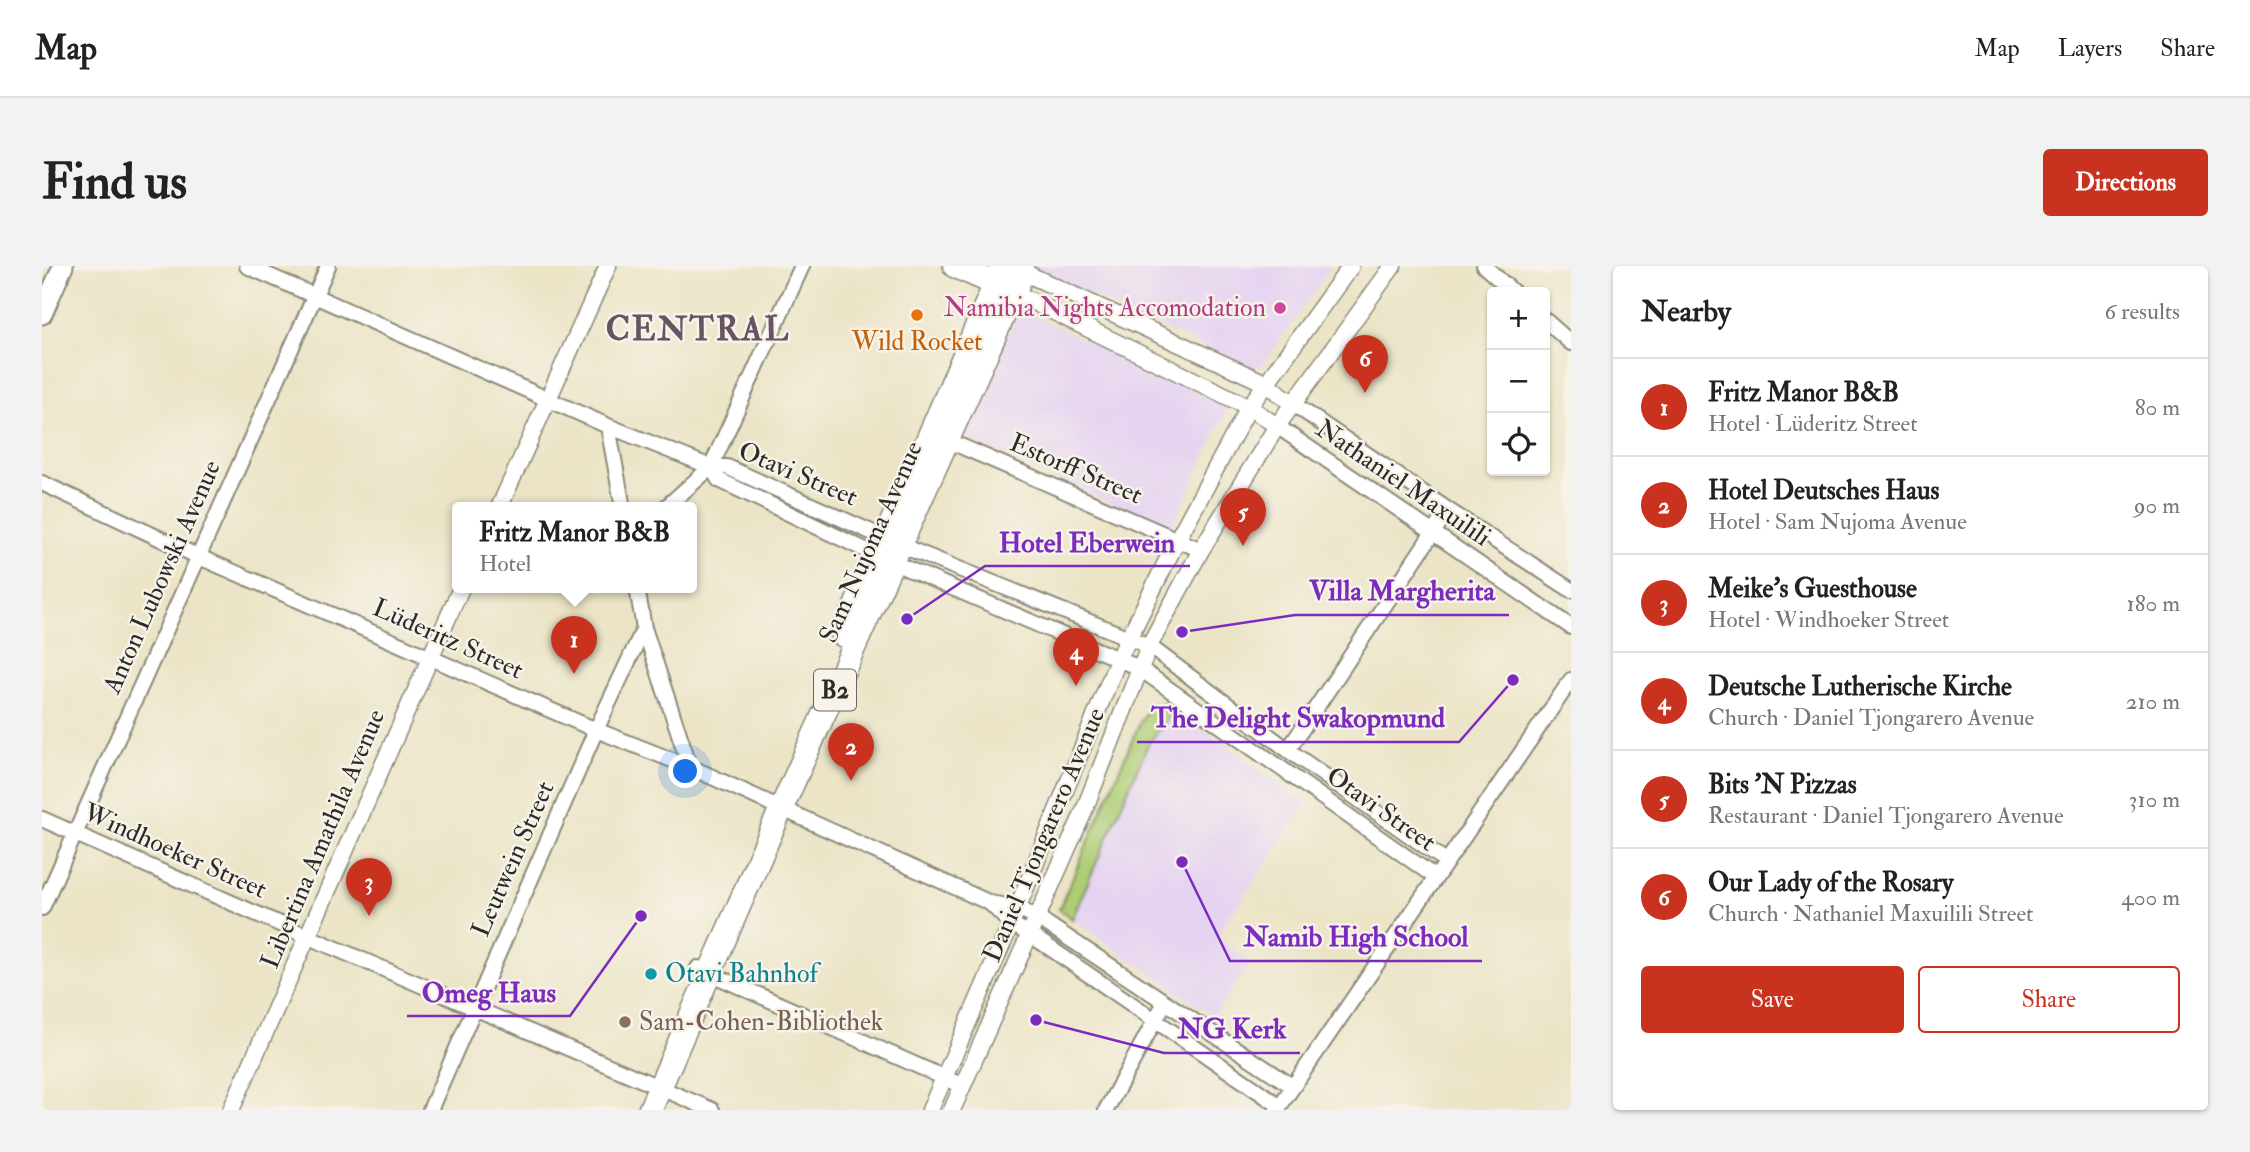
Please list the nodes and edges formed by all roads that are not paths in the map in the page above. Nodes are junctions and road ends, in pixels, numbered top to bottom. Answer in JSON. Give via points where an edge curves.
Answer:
{"nodes":[{"id":1,"x":63,"y":266,"type":"edge"},
{"id":2,"x":247,"y":266,"type":"edge"},
{"id":3,"x":328,"y":266,"type":"edge"},
{"id":4,"x":608,"y":266,"type":"edge"},
{"id":5,"x":802,"y":266,"type":"edge"},
{"id":6,"x":955,"y":266,"type":"edge"},
{"id":7,"x":1351,"y":266,"type":"edge"},
{"id":8,"x":1393,"y":266,"type":"edge"},
{"id":9,"x":1484,"y":266,"type":"edge"},
{"id":10,"x":1012,"y":274,"type":"edge"},
{"id":11,"x":1507,"y":287,"type":"edge"},
{"id":12,"x":315,"y":296,"type":"junction"},
{"id":13,"x":42,"y":314,"type":"edge"},
{"id":14,"x":1550,"y":324,"type":"edge"},
{"id":15,"x":1571,"y":343,"type":"edge"},
{"id":16,"x":1265,"y":383,"type":"junction"},
{"id":17,"x":550,"y":398,"type":"junction"},
{"id":18,"x":1292,"y":403,"type":"junction"},
{"id":19,"x":1249,"y":407,"type":"junction"},
{"id":20,"x":608,"y":426,"type":"junction"},
{"id":21,"x":1277,"y":426,"type":"junction"},
{"id":22,"x":940,"y":437,"type":"junction"},
{"id":23,"x":711,"y":467,"type":"junction"},
{"id":24,"x":42,"y":483,"type":"edge"},
{"id":25,"x":502,"y":502,"type":"edge"},
{"id":26,"x":622,"y":502,"type":"edge"},
{"id":27,"x":672,"y":502,"type":"edge"},
{"id":28,"x":1448,"y":510,"type":"junction"},
{"id":29,"x":1433,"y":532,"type":"junction"},
{"id":30,"x":1177,"y":540,"type":"junction"},
{"id":31,"x":889,"y":550,"type":"junction"},
{"id":32,"x":1201,"y":551,"type":"junction"},
{"id":33,"x":197,"y":556,"type":"junction"},
{"id":34,"x":1571,"y":590,"type":"edge"},
{"id":35,"x":459,"y":593,"type":"edge"},
{"id":36,"x":638,"y":593,"type":"edge"},
{"id":37,"x":1571,"y":627,"type":"edge"},
{"id":38,"x":644,"y":628,"type":"junction"},
{"id":39,"x":1129,"y":639,"type":"junction"},
{"id":40,"x":1149,"y":646,"type":"junction"},
{"id":41,"x":429,"y":657,"type":"junction"},
{"id":42,"x":1118,"y":660,"type":"junction"},
{"id":43,"x":1139,"y":668,"type":"junction"},
{"id":44,"x":1571,"y":680,"type":"edge"},
{"id":45,"x":596,"y":730,"type":"junction"},
{"id":46,"x":1288,"y":750,"type":"junction"},
{"id":47,"x":690,"y":767,"type":"junction"},
{"id":48,"x":775,"y":807,"type":"junction"},
{"id":49,"x":42,"y":820,"type":"edge"},
{"id":50,"x":75,"y":835,"type":"junction"},
{"id":51,"x":1446,"y":860,"type":"junction"},
{"id":52,"x":1435,"y":877,"type":"junction"},
{"id":53,"x":990,"y":903,"type":"junction"},
{"id":54,"x":42,"y":908,"type":"edge"},
{"id":55,"x":1018,"y":908,"type":"junction"},
{"id":56,"x":1038,"y":918,"type":"junction"},
{"id":57,"x":1011,"y":924,"type":"junction"},
{"id":58,"x":1031,"y":935,"type":"junction"},
{"id":59,"x":309,"y":937,"type":"junction"},
{"id":60,"x":704,"y":971,"type":"junction"},
{"id":61,"x":1165,"y":1002,"type":"junction"},
{"id":62,"x":475,"y":1008,"type":"junction"},
{"id":63,"x":1154,"y":1021,"type":"junction"},
{"id":64,"x":943,"y":1077,"type":"junction"},
{"id":65,"x":655,"y":1084,"type":"junction"},
{"id":66,"x":963,"y":1086,"type":"junction"},
{"id":67,"x":1292,"y":1086,"type":"junction"},
{"id":68,"x":1278,"y":1108,"type":"edge"},
{"id":69,"x":231,"y":1110,"type":"edge"},
{"id":70,"x":430,"y":1110,"type":"edge"},
{"id":71,"x":636,"y":1110,"type":"edge"},
{"id":72,"x":650,"y":1110,"type":"edge"},
{"id":73,"x":712,"y":1110,"type":"edge"},
{"id":74,"x":930,"y":1110,"type":"edge"},
{"id":75,"x":951,"y":1110,"type":"edge"},
{"id":76,"x":1106,"y":1110,"type":"edge"}],
"edges":[{"from":1,"to":13,"type":"main road"},
{"from":2,"to":12,"type":"street","name":"Otavi Street"},
{"from":3,"to":12,"type":"street","name":"Anton Lubowski Avenue"},
{"from":4,"to":17,"type":"street"},
{"from":5,"to":23,"type":"street"},
{"from":6,"to":10,"type":"highway"},
{"from":7,"to":16,"type":"street","name":"Daniel Tjongarero Avenue"},
{"from":8,"to":18,"type":"street","name":"Daniel Tjongarero Avenue"},
{"from":9,"to":11,"type":"street"},
{"from":10,"to":16,"type":"street"},
{"from":10,"to":19,"type":"street"},
{"from":10,"to":22,"type":"highway","name":"Sam Nujoma Avenue","number":"B2"},
{"from":12,"to":17,"type":"street","name":"Otavi Street"},
{"from":12,"to":33,"type":"street","name":"Anton Lubowski Avenue"},
{"from":14,"to":15,"type":"street"},
{"from":16,"to":18,"type":"street"},
{"from":16,"to":19,"type":"street","name":"Daniel Tjongarero Avenue"},
{"from":17,"to":20,"type":"street","name":"Otavi Street"},
{"from":17,"to":25,"type":"street"},
{"from":18,"to":21,"type":"street","name":"Daniel Tjongarero Avenue"},
{"from":18,"to":28,"type":"street"},
{"from":19,"to":21,"type":"street"},
{"from":19,"to":30,"type":"street","name":"Daniel Tjongarero Avenue"},
{"from":20,"to":23,"type":"street","name":"Otavi Street"},
{"from":20,"to":26,"type":"street"},
{"from":21,"to":29,"type":"street","name":"Nathaniel Maxuilili"},
{"from":21,"to":32,"type":"street","name":"Daniel Tjongarero Avenue"},
{"from":22,"to":30,"type":"street","name":"Estorff Street"},
{"from":22,"to":31,"type":"highway","name":"Sam Nujoma Avenue","number":"B2"},
{"from":23,"to":27,"type":"street"},
{"from":23,"to":31,"type":"street","name":"Otavi Street","via":[[719,480]]},
{"from":24,"to":33,"type":"street","name":"Lüderitz Street"},
{"from":28,"to":29,"type":"street"},
{"from":28,"to":34,"type":"street"},
{"from":29,"to":37,"type":"street","name":"Nathaniel Maxuilili"},
{"from":29,"to":46,"type":"street"},
{"from":30,"to":32,"type":"street","name":"Estorff Street"},
{"from":30,"to":39,"type":"street","name":"Daniel Tjongarero Avenue"},
{"from":31,"to":39,"type":"street","name":"Otavi Street"},
{"from":31,"to":42,"type":"street","name":"Otavi Street"},
{"from":31,"to":48,"type":"highway","name":"Sam Nujoma Avenue","number":"B2"},
{"from":32,"to":40,"type":"street","name":"Daniel Tjongarero Avenue"},
{"from":33,"to":41,"type":"street","name":"Lüderitz Street"},
{"from":33,"to":50,"type":"street","name":"Anton Lubowski Avenue"},
{"from":35,"to":41,"type":"street","name":"Libertina Amathila Avenue"},
{"from":36,"to":38,"type":"street"},
{"from":38,"to":45,"type":"street","name":"Leutwein Street"},
{"from":38,"to":47,"type":"street"},
{"from":39,"to":40,"type":"street","name":"Otavi Street"},
{"from":39,"to":42,"type":"street","name":"Daniel Tjongarero Avenue"},
{"from":40,"to":43,"type":"street","name":"Daniel Tjongarero Avenue"},
{"from":40,"to":46,"type":"street","name":"Otavi Street"},
{"from":41,"to":45,"type":"street","name":"Lüderitz Street"},
{"from":41,"to":59,"type":"street","name":"Libertina Amathila Avenue"},
{"from":42,"to":43,"type":"street","name":"Otavi Street"},
{"from":42,"to":55,"type":"street","name":"Daniel Tjongarero Avenue"},
{"from":43,"to":52,"type":"street","name":"Otavi Street"},
{"from":43,"to":56,"type":"street","name":"Daniel Tjongarero Avenue"},
{"from":44,"to":51,"type":"street"},
{"from":45,"to":47,"type":"street","name":"Lüderitz Street"},
{"from":45,"to":62,"type":"street","name":"Leutwein Street"},
{"from":46,"to":51,"type":"street","name":"Otavi Street"},
{"from":47,"to":48,"type":"street","name":"Lüderitz Street"},
{"from":48,"to":53,"type":"street","name":"Lüderitz Street"},
{"from":48,"to":60,"type":"highway","name":"Sam Nujoma Avenue","number":"B2"},
{"from":49,"to":50,"type":"street","name":"Windhoeker Street"},
{"from":50,"to":54,"type":"street","name":"Anton Lubowski Avenue"},
{"from":50,"to":59,"type":"street","name":"Windhoeker Street"},
{"from":51,"to":52,"type":"street"},
{"from":52,"to":67,"type":"street"},
{"from":53,"to":55,"type":"street","name":"Lüderitz Street"},
{"from":53,"to":57,"type":"street","name":"Lüderitz Street"},
{"from":55,"to":56,"type":"street","name":"Lüderitz Street"},
{"from":55,"to":57,"type":"street","name":"Daniel Tjongarero Avenue"},
{"from":56,"to":58,"type":"street","name":"Daniel Tjongarero Avenue"},
{"from":56,"to":61,"type":"street","name":"Lüderitz Street"},
{"from":57,"to":58,"type":"street","name":"Lüderitz Street"},
{"from":57,"to":64,"type":"street","name":"Daniel Tjongarero Avenue"},
{"from":58,"to":63,"type":"street","name":"Lüderitz Street"},
{"from":58,"to":66,"type":"street","name":"Daniel Tjongarero Avenue"},
{"from":59,"to":62,"type":"street","name":"Windhoeker Street"},
{"from":59,"to":69,"type":"street","name":"Libertina Amathila Avenue"},
{"from":60,"to":64,"type":"street"},
{"from":60,"to":65,"type":"highway","name":"Sam Nujoma Avenue","number":"B2"},
{"from":61,"to":63,"type":"street"},
{"from":61,"to":67,"type":"street","name":"Lüderitz Street"},
{"from":62,"to":65,"type":"street","name":"Windhoeker Street"},
{"from":62,"to":70,"type":"street","name":"Leutwein Street"},
{"from":63,"to":68,"type":"street","name":"Lüderitz Street"},
{"from":63,"to":76,"type":"street"},
{"from":64,"to":66,"type":"street"},
{"from":64,"to":74,"type":"street","name":"Daniel Tjongarero Avenue"},
{"from":65,"to":71,"type":"highway","name":"Sam Nujoma Avenue","number":"B2"},
{"from":65,"to":72,"type":"highway","name":"Sam Nujoma Avenue","number":"B2"},
{"from":65,"to":73,"type":"street","name":"Windhoeker Street"},
{"from":66,"to":75,"type":"street","name":"Daniel Tjongarero Avenue"},
{"from":67,"to":68,"type":"street"}]}
